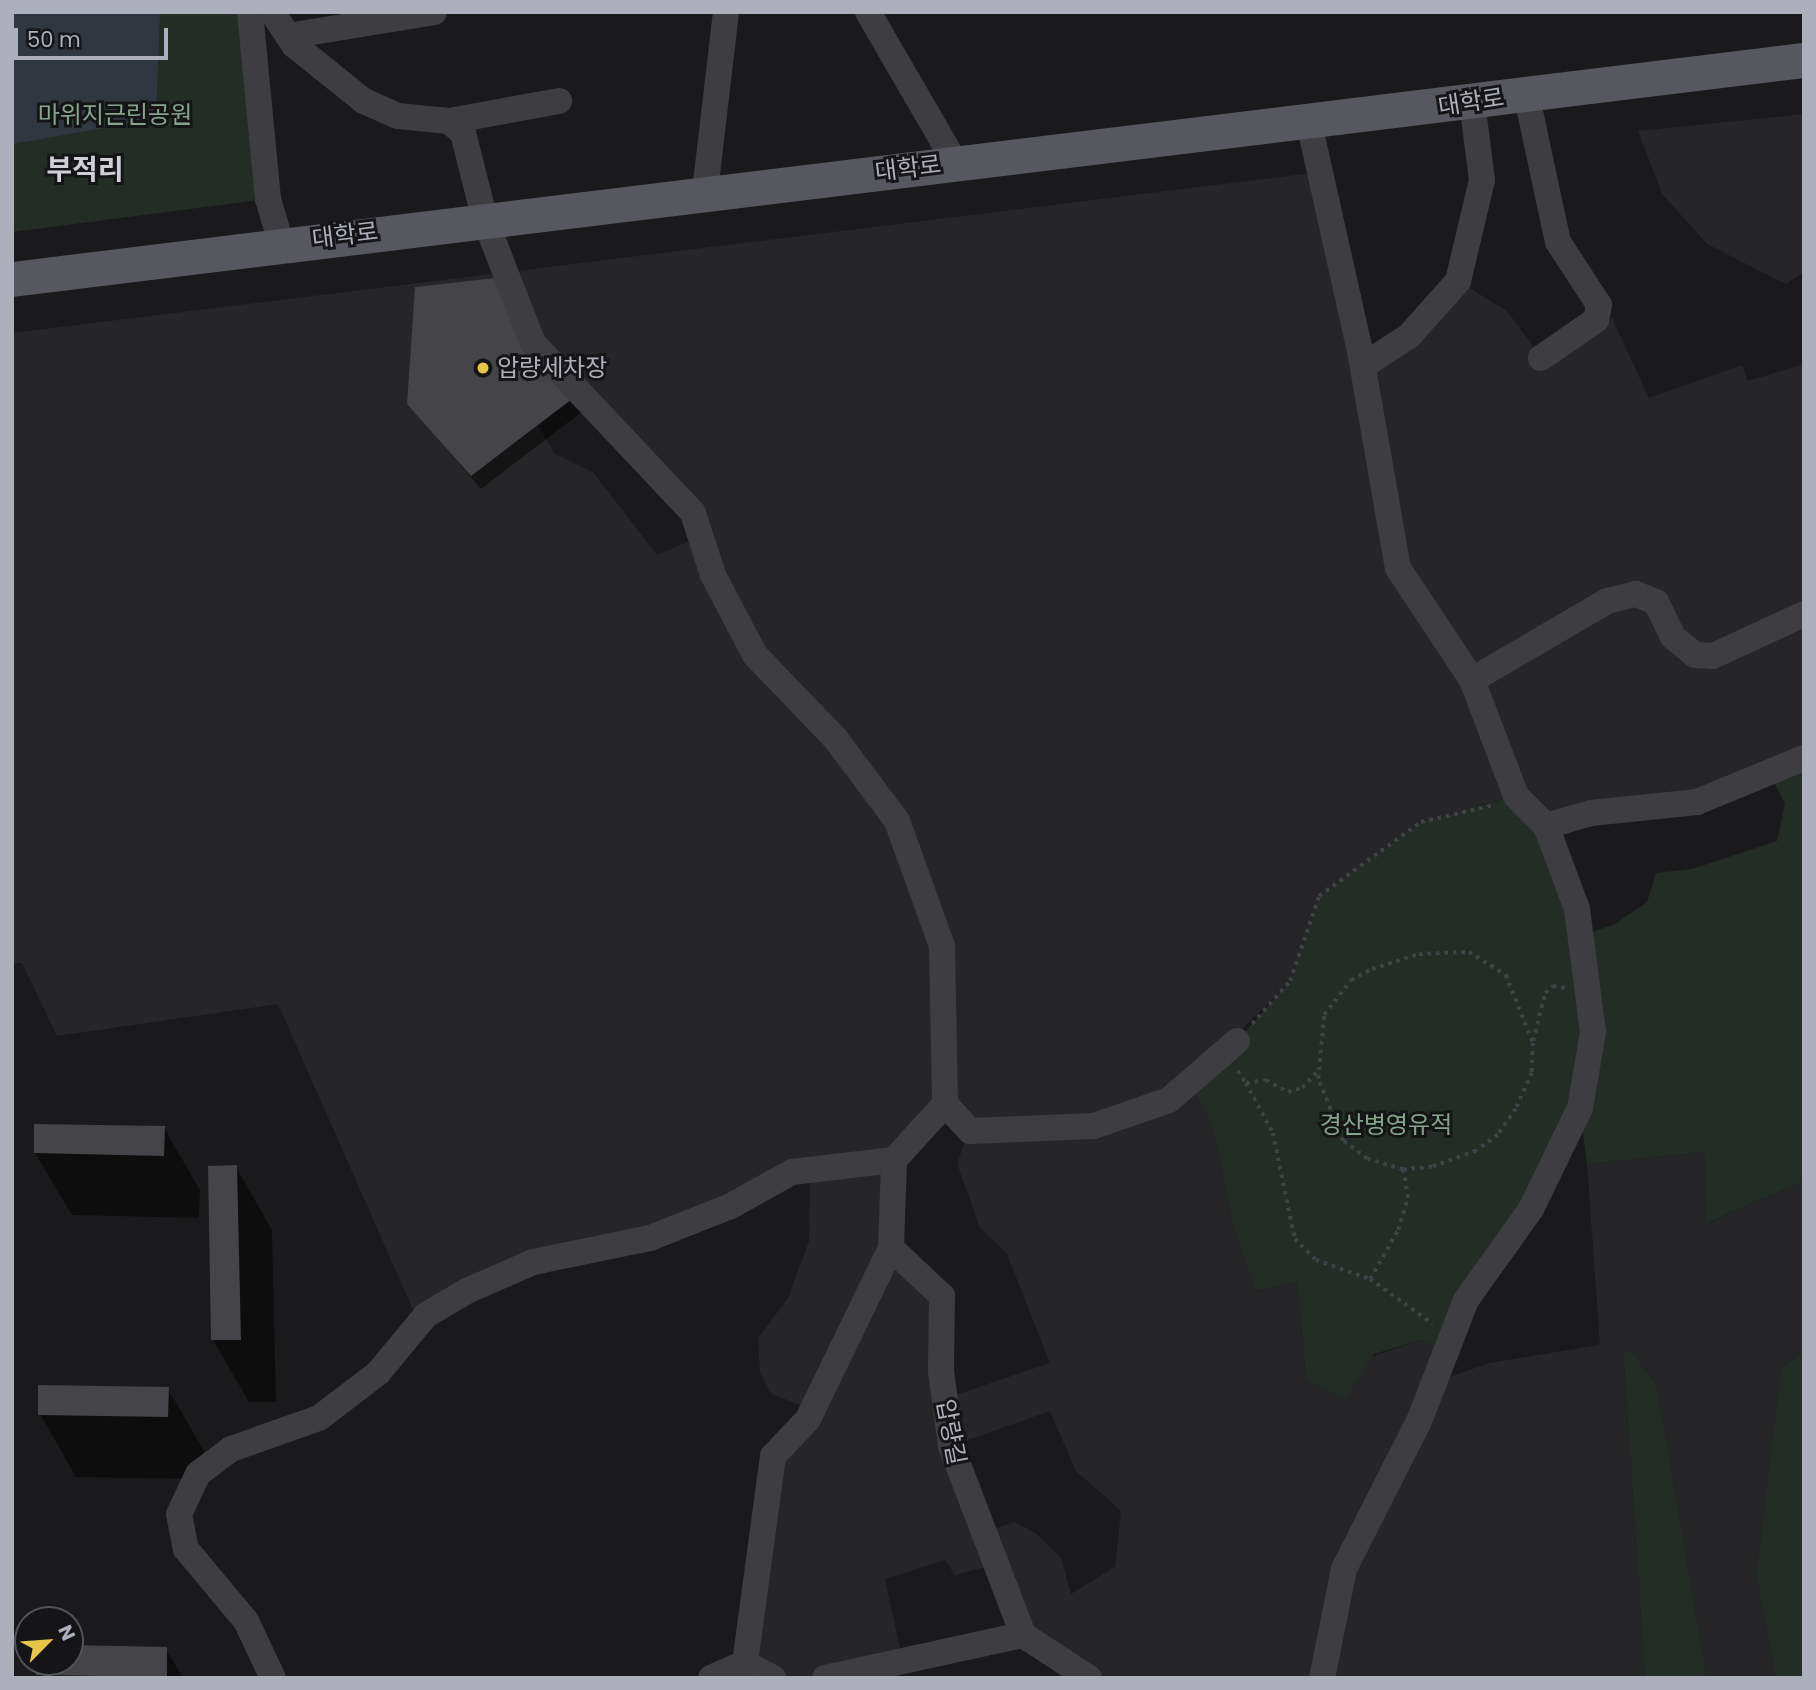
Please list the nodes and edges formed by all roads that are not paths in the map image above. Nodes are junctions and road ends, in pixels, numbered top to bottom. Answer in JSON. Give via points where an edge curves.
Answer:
{"nodes":[{"id":1,"x":250,"y":12,"type":"edge"},
{"id":2,"x":272,"y":12,"type":"edge"},
{"id":3,"x":434,"y":12,"type":"edge"},
{"id":4,"x":726,"y":12,"type":"edge"},
{"id":5,"x":868,"y":12,"type":"edge"},
{"id":6,"x":288,"y":36,"type":"junction"},
{"id":7,"x":1804,"y":60,"type":"edge"},
{"id":8,"x":1526,"y":93,"type":"junction"},
{"id":9,"x":559,"y":101,"type":"dead end"},
{"id":10,"x":1472,"y":102,"type":"junction"},
{"id":11,"x":449,"y":121,"type":"junction"},
{"id":12,"x":1309,"y":123,"type":"junction"},
{"id":13,"x":955,"y":162,"type":"junction"},
{"id":14,"x":705,"y":191,"type":"junction"},
{"id":15,"x":485,"y":220,"type":"junction"},
{"id":16,"x":281,"y":243,"type":"junction"},
{"id":17,"x":12,"y":279,"type":"edge"},
{"id":18,"x":1541,"y":358,"type":"dead end"},
{"id":19,"x":1363,"y":366,"type":"junction"},
{"id":20,"x":1804,"y":614,"type":"edge"},
{"id":21,"x":1472,"y":680,"type":"junction"},
{"id":22,"x":1804,"y":758,"type":"edge"},
{"id":23,"x":1546,"y":826,"type":"junction"},
{"id":24,"x":1231,"y":1046,"type":"road end"},
{"id":25,"x":945,"y":1104,"type":"junction"},
{"id":26,"x":894,"y":1160,"type":"junction"},
{"id":27,"x":891,"y":1248,"type":"junction"},
{"id":28,"x":1023,"y":1635,"type":"junction"},
{"id":29,"x":745,"y":1663,"type":"junction"},
{"id":30,"x":272,"y":1678,"type":"edge"},
{"id":31,"x":711,"y":1678,"type":"edge"},
{"id":32,"x":773,"y":1678,"type":"edge"},
{"id":33,"x":825,"y":1678,"type":"edge"},
{"id":34,"x":1089,"y":1678,"type":"edge"},
{"id":35,"x":1322,"y":1678,"type":"edge"}],
"edges":[{"from":1,"to":16,"type":"street","via":[[268,199]]},
{"from":2,"to":6,"type":"street"},
{"from":3,"to":6,"type":"street"},
{"from":4,"to":14,"type":"street"},
{"from":5,"to":13,"type":"street"},
{"from":6,"to":11,"type":"street","via":[[364,101],[398,116]]},
{"from":7,"to":8,"type":"main road","name":"대학로"},
{"from":8,"to":10,"type":"main road","name":"대학로"},
{"from":8,"to":18,"type":"street","via":[[1558,242],[1600,305],[1596,320]]},
{"from":9,"to":11,"type":"street"},
{"from":10,"to":12,"type":"main road","name":"대학로"},
{"from":10,"to":19,"type":"street","via":[[1482,180],[1458,281],[1409,336]]},
{"from":11,"to":15,"type":"street","via":[[463,133]]},
{"from":12,"to":13,"type":"main road","name":"대학로"},
{"from":12,"to":19,"type":"street"},
{"from":13,"to":14,"type":"main road","name":"대학로"},
{"from":14,"to":15,"type":"main road","name":"대학로"},
{"from":15,"to":16,"type":"main road","name":"대학로"},
{"from":15,"to":25,"type":"street","via":[[533,343],[693,513],[713,575],[755,655],[835,738],[897,821],[942,946]]},
{"from":16,"to":17,"type":"main road","name":"대학로"},
{"from":19,"to":21,"type":"street","via":[[1398,568]]},
{"from":20,"to":21,"type":"street","via":[[1713,656],[1695,655],[1673,637],[1656,602],[1636,594],[1607,601]]},
{"from":21,"to":23,"type":"street","via":[[1516,796]]},
{"from":22,"to":23,"type":"street","via":[[1697,802],[1591,813]]},
{"from":23,"to":35,"type":"street","via":[[1577,909],[1593,1032],[1580,1108],[1531,1209],[1466,1300],[1448,1339],[1419,1421],[1344,1569]]},
{"from":24,"to":25,"type":"street","via":[[1169,1100],[1094,1126],[970,1131]]},
{"from":25,"to":26,"type":"street"},
{"from":26,"to":27,"type":"street"},
{"from":26,"to":30,"type":"street","via":[[792,1172],[731,1206],[650,1238],[533,1262],[467,1291],[426,1315],[378,1373],[319,1418],[231,1449],[198,1474],[178,1514],[186,1549],[246,1620]]},
{"from":27,"to":28,"type":"street","name":"압량길","via":[[942,1296],[949,1436]]},
{"from":27,"to":29,"type":"street","via":[[808,1419],[773,1456]]},
{"from":28,"to":33,"type":"street"},
{"from":28,"to":34,"type":"street"},
{"from":29,"to":31,"type":"street"},
{"from":29,"to":32,"type":"street"}]}
